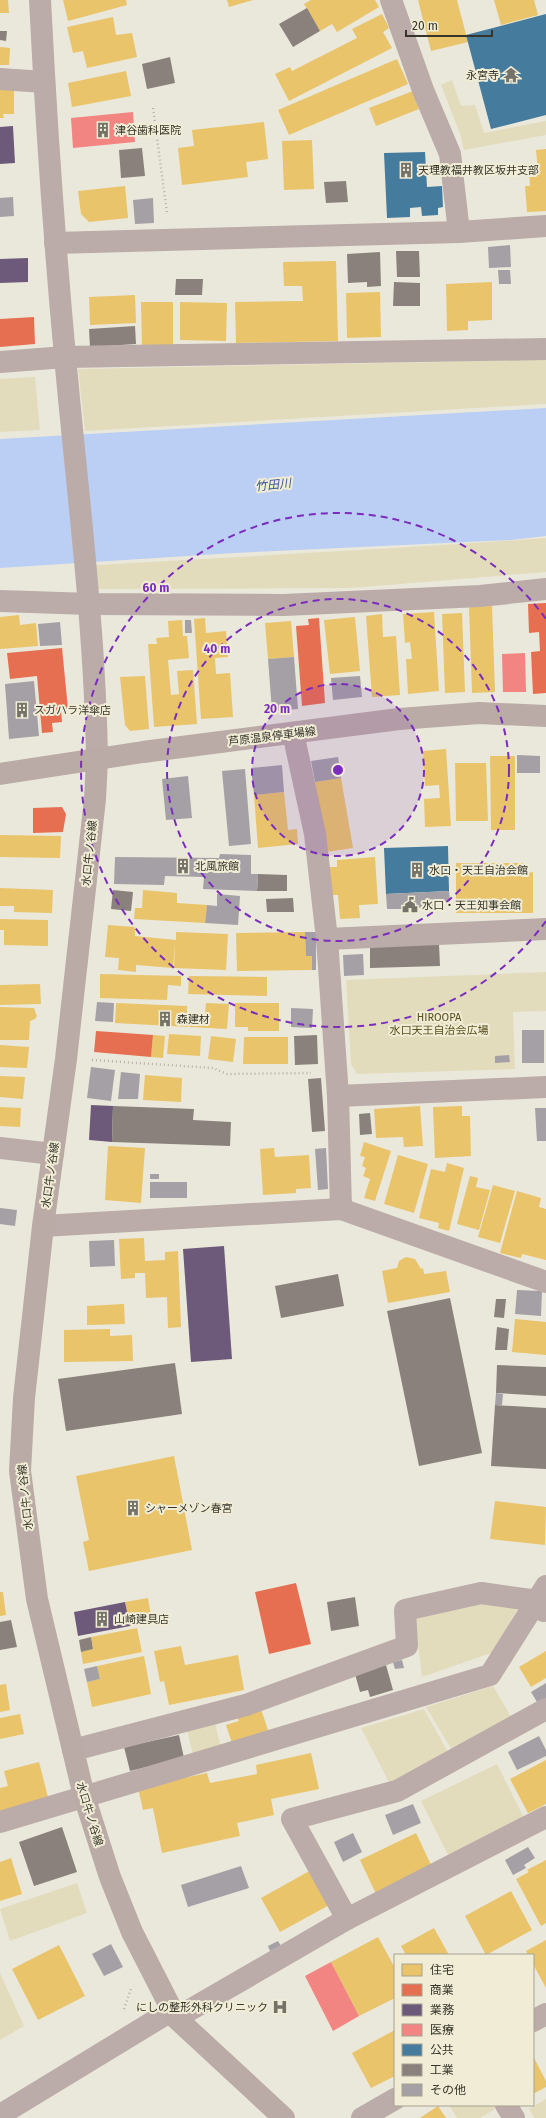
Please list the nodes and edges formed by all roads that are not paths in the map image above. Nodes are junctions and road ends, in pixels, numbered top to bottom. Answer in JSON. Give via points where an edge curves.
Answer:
{"nodes":[{"id":1,"x":40,"y":0,"type":"edge"},
{"id":2,"x":391,"y":0,"type":"edge"},
{"id":3,"x":0,"y":79,"type":"edge"},
{"id":4,"x":44,"y":82,"type":"junction"},
{"id":5,"x":546,"y":226,"type":"edge"},
{"id":6,"x":459,"y":232,"type":"junction"},
{"id":7,"x":55,"y":243,"type":"junction"},
{"id":8,"x":546,"y":349,"type":"edge"},
{"id":9,"x":0,"y":362,"type":"edge"},
{"id":10,"x":66,"y":366,"type":"junction"},
{"id":11,"x":546,"y":589,"type":"edge"},
{"id":12,"x":0,"y":601,"type":"edge"},
{"id":13,"x":90,"y":604,"type":"junction"},
{"id":14,"x":546,"y":716,"type":"edge"},
{"id":15,"x":293,"y":733,"type":"junction"},
{"id":16,"x":97,"y":760,"type":"junction"},
{"id":17,"x":0,"y":774,"type":"edge"},
{"id":18,"x":546,"y":929,"type":"edge"},
{"id":19,"x":328,"y":939,"type":"junction"},
{"id":20,"x":546,"y":1087,"type":"edge"},
{"id":21,"x":338,"y":1096,"type":"junction"},
{"id":22,"x":0,"y":1148,"type":"edge"},
{"id":23,"x":53,"y":1154,"type":"junction"},
{"id":24,"x":341,"y":1209,"type":"junction"},
{"id":25,"x":43,"y":1226,"type":"junction"},
{"id":26,"x":546,"y":1282,"type":"edge"},
{"id":27,"x":543,"y":1600,"type":"edge"},
{"id":28,"x":546,"y":1709,"type":"edge"},
{"id":29,"x":73,"y":1750,"type":"junction"},
{"id":30,"x":84,"y":1796,"type":"junction"},
{"id":31,"x":546,"y":1817,"type":"edge"},
{"id":32,"x":0,"y":1822,"type":"edge"},
{"id":33,"x":346,"y":1919,"type":"junction"},
{"id":34,"x":173,"y":2014,"type":"junction"},
{"id":35,"x":546,"y":2014,"type":"edge"},
{"id":36,"x":534,"y":2020,"type":"edge"},
{"id":37,"x":394,"y":2100,"type":"edge"},
{"id":38,"x":507,"y":2106,"type":"edge"},
{"id":39,"x":0,"y":2116,"type":"edge"},
{"id":40,"x":284,"y":2118,"type":"edge"},
{"id":41,"x":362,"y":2118,"type":"edge"},
{"id":42,"x":514,"y":2118,"type":"edge"}],
"edges":[{"from":1,"to":4,"type":"street"},
{"from":2,"to":6,"type":"street","via":[[423,90],[450,154]]},
{"from":3,"to":4,"type":"street"},
{"from":4,"to":7,"type":"street"},
{"from":5,"to":6,"type":"street"},
{"from":6,"to":7,"type":"street"},
{"from":7,"to":10,"type":"street"},
{"from":8,"to":10,"type":"street"},
{"from":9,"to":10,"type":"street"},
{"from":10,"to":13,"type":"street"},
{"from":11,"to":13,"type":"street","via":[[480,596],[284,605]]},
{"from":12,"to":13,"type":"street"},
{"from":13,"to":16,"type":"street"},
{"from":14,"to":15,"type":"main road","name":"芦原温泉停車場線","via":[[479,713],[399,719]]},
{"from":15,"to":16,"type":"main road","name":"芦原温泉停車場線"},
{"from":15,"to":19,"type":"street","via":[[315,834]]},
{"from":16,"to":17,"type":"main road","name":"芦原温泉停車場線"},
{"from":16,"to":23,"type":"main road","name":"水口牛ノ谷線","via":[[95,799],[66,1059]]},
{"from":18,"to":19,"type":"street"},
{"from":19,"to":21,"type":"street"},
{"from":20,"to":21,"type":"street"},
{"from":21,"to":24,"type":"street"},
{"from":22,"to":23,"type":"street"},
{"from":23,"to":25,"type":"main road","name":"水口牛ノ谷線"},
{"from":24,"to":25,"type":"street"},
{"from":24,"to":26,"type":"street"},
{"from":25,"to":29,"type":"main road","name":"水口牛ノ谷線","via":[[24,1398],[20,1471],[37,1598]]},
{"from":27,"to":29,"type":"street","via":[[481,1593],[405,1610],[407,1646],[246,1705]]},
{"from":27,"to":30,"type":"street","via":[[490,1675]]},
{"from":28,"to":33,"type":"street","via":[[397,1791],[292,1819]]},
{"from":29,"to":30,"type":"main road","name":"水口牛ノ谷線"},
{"from":30,"to":32,"type":"street"},
{"from":30,"to":34,"type":"main road","name":"水口牛ノ谷線","via":[[118,1898]]},
{"from":31,"to":33,"type":"street"},
{"from":33,"to":34,"type":"street"},
{"from":34,"to":39,"type":"street"},
{"from":34,"to":40,"type":"main road","name":"水口牛ノ谷線"},
{"from":35,"to":36,"type":"street"},
{"from":37,"to":41,"type":"street"},
{"from":38,"to":42,"type":"street"}]}
